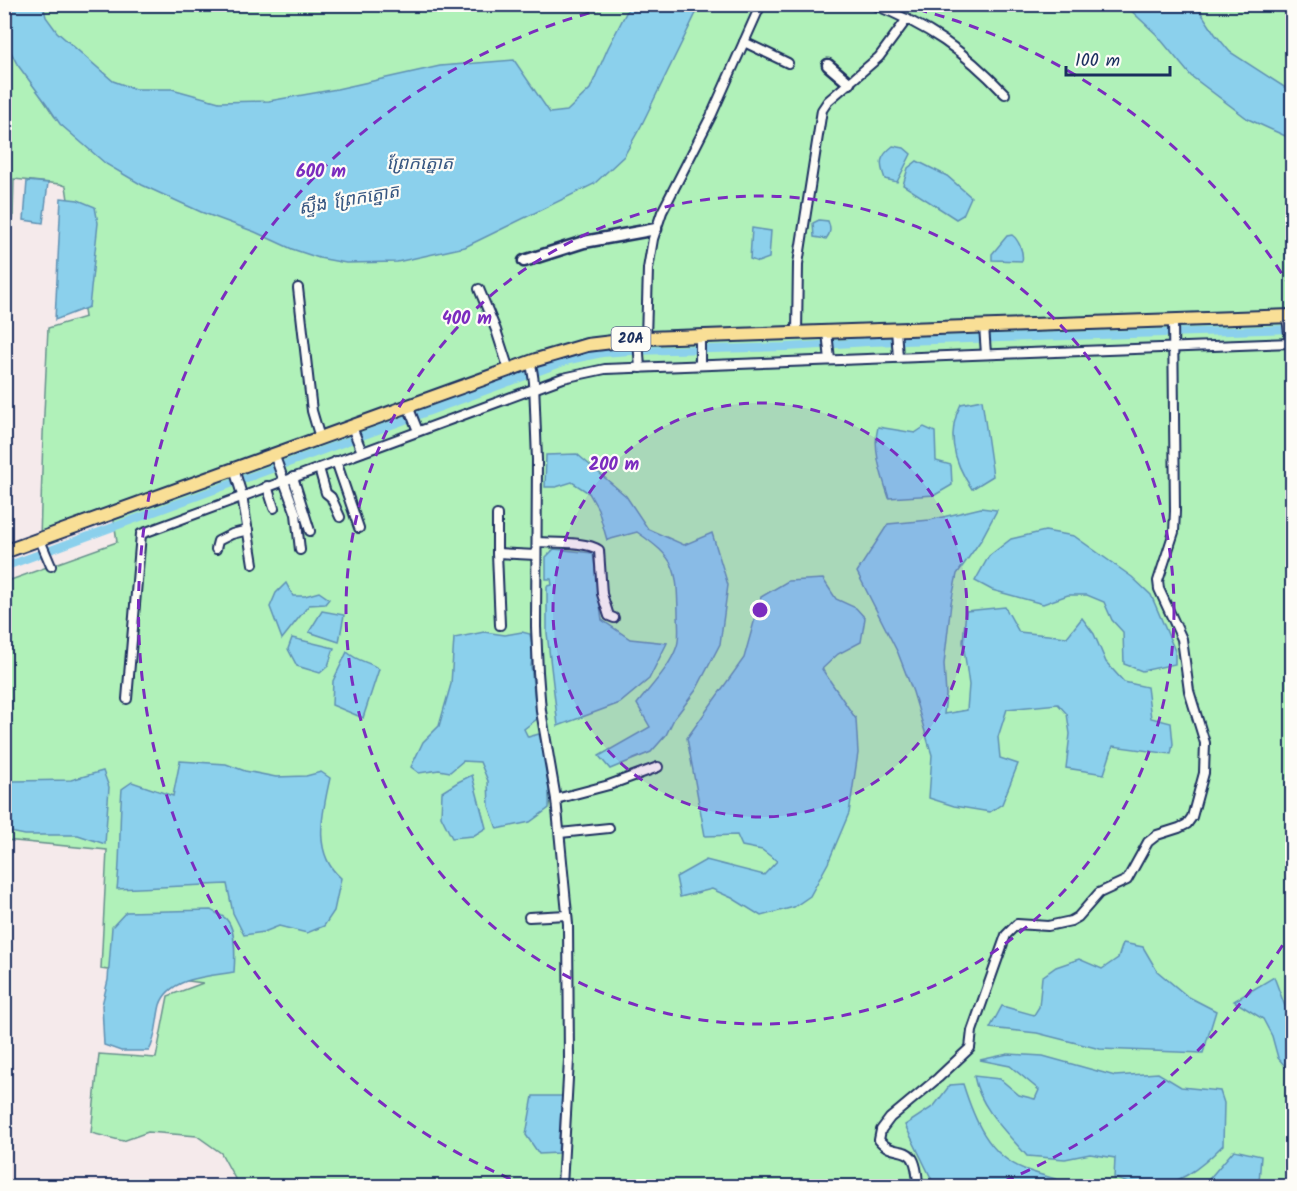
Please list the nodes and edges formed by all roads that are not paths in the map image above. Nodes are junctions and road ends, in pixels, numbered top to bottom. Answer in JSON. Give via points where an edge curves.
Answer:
{"nodes":[{"id":1,"x":761,"y":4,"type":"edge"},
{"id":2,"x":872,"y":4,"type":"edge"},
{"id":3,"x":907,"y":19,"type":"junction"},
{"id":4,"x":744,"y":42,"type":"junction"},
{"id":5,"x":788,"y":63,"type":"dead end"},
{"id":6,"x":828,"y":65,"type":"dead end"},
{"id":7,"x":849,"y":83,"type":"junction"},
{"id":8,"x":1005,"y":94,"type":"dead end"},
{"id":9,"x":656,"y":229,"type":"junction"},
{"id":10,"x":524,"y":261,"type":"dead end"},
{"id":11,"x":298,"y":288,"type":"dead end"},
{"id":12,"x":479,"y":289,"type":"dead end"},
{"id":13,"x":1289,"y":320,"type":"edge"},
{"id":14,"x":984,"y":326,"type":"junction"},
{"id":15,"x":1173,"y":326,"type":"junction"},
{"id":16,"x":827,"y":332,"type":"junction"},
{"id":17,"x":797,"y":333,"type":"junction"},
{"id":18,"x":896,"y":335,"type":"junction"},
{"id":19,"x":642,"y":338,"type":"junction"},
{"id":20,"x":700,"y":340,"type":"junction"},
{"id":21,"x":1291,"y":341,"type":"edge"},
{"id":22,"x":1174,"y":346,"type":"junction"},
{"id":23,"x":897,"y":354,"type":"junction"},
{"id":24,"x":986,"y":354,"type":"junction"},
{"id":25,"x":830,"y":360,"type":"junction"},
{"id":26,"x":700,"y":362,"type":"junction"},
{"id":27,"x":531,"y":366,"type":"junction"},
{"id":28,"x":640,"y":368,"type":"junction"},
{"id":29,"x":509,"y":370,"type":"junction"},
{"id":30,"x":534,"y":385,"type":"junction"},
{"id":31,"x":408,"y":406,"type":"junction"},
{"id":32,"x":354,"y":431,"type":"junction"},
{"id":33,"x":418,"y":431,"type":"junction"},
{"id":34,"x":320,"y":438,"type":"junction"},
{"id":35,"x":361,"y":450,"type":"junction"},
{"id":36,"x":276,"y":459,"type":"junction"},
{"id":37,"x":336,"y":461,"type":"junction"},
{"id":38,"x":319,"y":468,"type":"junction"},
{"id":39,"x":235,"y":474,"type":"junction"},
{"id":40,"x":287,"y":477,"type":"junction"},
{"id":41,"x":267,"y":486,"type":"junction"},
{"id":42,"x":242,"y":493,"type":"junction"},
{"id":43,"x":274,"y":508,"type":"dead end"},
{"id":44,"x":497,"y":515,"type":"dead end"},
{"id":45,"x":340,"y":517,"type":"dead end"},
{"id":46,"x":359,"y":528,"type":"dead end"},
{"id":47,"x":248,"y":530,"type":"junction"},
{"id":48,"x":310,"y":531,"type":"dead end"},
{"id":49,"x":537,"y":542,"type":"junction"},
{"id":50,"x":42,"y":543,"type":"junction"},
{"id":51,"x":216,"y":549,"type":"dead end"},
{"id":52,"x":300,"y":550,"type":"dead end"},
{"id":53,"x":4,"y":552,"type":"edge"},
{"id":54,"x":497,"y":553,"type":"junction"},
{"id":55,"x":536,"y":555,"type":"junction"},
{"id":56,"x":50,"y":562,"type":"dead end"},
{"id":57,"x":253,"y":564,"type":"dead end"},
{"id":58,"x":614,"y":618,"type":"dead end"},
{"id":59,"x":500,"y":625,"type":"dead end"},
{"id":60,"x":127,"y":699,"type":"dead end"},
{"id":61,"x":658,"y":767,"type":"dead end"},
{"id":62,"x":556,"y":799,"type":"junction"},
{"id":63,"x":609,"y":828,"type":"dead end"},
{"id":64,"x":560,"y":833,"type":"junction"},
{"id":65,"x":567,"y":915,"type":"junction"},
{"id":66,"x":529,"y":917,"type":"dead end"},
{"id":67,"x":562,"y":1186,"type":"edge"},
{"id":68,"x":918,"y":1186,"type":"edge"}],
"edges":[{"from":1,"to":4,"type":"street"},
{"from":2,"to":3,"type":"street"},
{"from":3,"to":7,"type":"street","via":[[879,57]]},
{"from":3,"to":8,"type":"street","via":[[950,43]]},
{"from":4,"to":5,"type":"street"},
{"from":4,"to":9,"type":"street","via":[[690,160],[669,194]]},
{"from":6,"to":7,"type":"street"},
{"from":7,"to":17,"type":"street","via":[[828,101],[820,117],[798,262]]},
{"from":9,"to":10,"type":"street","via":[[584,242]]},
{"from":9,"to":19,"type":"street"},
{"from":11,"to":34,"type":"street","via":[[312,411]]},
{"from":12,"to":29,"type":"street"},
{"from":13,"to":15,"type":"main road","number":"20A"},
{"from":13,"to":21,"type":"street"},
{"from":14,"to":15,"type":"main road","number":"20A"},
{"from":14,"to":18,"type":"main road","number":"20A"},
{"from":14,"to":24,"type":"street"},
{"from":15,"to":22,"type":"street"},
{"from":16,"to":17,"type":"main road","number":"20A"},
{"from":16,"to":18,"type":"main road","number":"20A"},
{"from":16,"to":25,"type":"street"},
{"from":17,"to":20,"type":"main road","number":"20A"},
{"from":18,"to":23,"type":"street"},
{"from":19,"to":20,"type":"main road","number":"20A"},
{"from":19,"to":27,"type":"main road","number":"20A","via":[[587,345]]},
{"from":19,"to":28,"type":"street"},
{"from":20,"to":26,"type":"street"},
{"from":21,"to":22,"type":"street"},
{"from":22,"to":24,"type":"street"},
{"from":22,"to":68,"type":"street","via":[[1174,532],[1158,581],[1182,639],[1189,691],[1205,743],[1206,764],[1196,808],[1187,824],[1148,842],[1126,880],[1099,893],[1078,917],[1048,926],[1017,924],[1006,935],[972,1031],[970,1048],[890,1118],[879,1135],[882,1144],[911,1155],[918,1172]]},
{"from":23,"to":24,"type":"street"},
{"from":23,"to":25,"type":"street"},
{"from":25,"to":26,"type":"street"},
{"from":26,"to":28,"type":"street"},
{"from":27,"to":29,"type":"main road","number":"20A"},
{"from":27,"to":30,"type":"street"},
{"from":28,"to":30,"type":"street","via":[[605,369]]},
{"from":29,"to":31,"type":"main road","number":"20A"},
{"from":30,"to":33,"type":"street"},
{"from":30,"to":49,"type":"street"},
{"from":31,"to":32,"type":"main road","number":"20A"},
{"from":31,"to":33,"type":"street"},
{"from":32,"to":34,"type":"main road","number":"20A"},
{"from":32,"to":35,"type":"street"},
{"from":33,"to":35,"type":"street"},
{"from":34,"to":36,"type":"main road","number":"20A"},
{"from":35,"to":37,"type":"street"},
{"from":36,"to":39,"type":"main road","number":"20A"},
{"from":36,"to":40,"type":"street"},
{"from":37,"to":38,"type":"street"},
{"from":37,"to":46,"type":"street"},
{"from":38,"to":40,"type":"street"},
{"from":38,"to":45,"type":"street","via":[[326,494]]},
{"from":39,"to":42,"type":"street"},
{"from":39,"to":50,"type":"main road","number":"20A"},
{"from":40,"to":41,"type":"street"},
{"from":40,"to":48,"type":"street"},
{"from":40,"to":52,"type":"street"},
{"from":41,"to":42,"type":"street"},
{"from":41,"to":43,"type":"street"},
{"from":42,"to":47,"type":"street"},
{"from":42,"to":60,"type":"street","via":[[141,534]]},
{"from":44,"to":54,"type":"street"},
{"from":47,"to":51,"type":"street","via":[[218,541]]},
{"from":47,"to":57,"type":"street"},
{"from":49,"to":55,"type":"street"},
{"from":49,"to":58,"type":"street","via":[[599,550],[604,607]]},
{"from":50,"to":53,"type":"main road","number":"20A"},
{"from":50,"to":56,"type":"street"},
{"from":54,"to":55,"type":"street"},
{"from":54,"to":59,"type":"street"},
{"from":55,"to":62,"type":"street","via":[[541,711]]},
{"from":61,"to":62,"type":"street"},
{"from":62,"to":64,"type":"street"},
{"from":63,"to":64,"type":"street"},
{"from":64,"to":65,"type":"street"},
{"from":65,"to":66,"type":"street"},
{"from":65,"to":67,"type":"street","via":[[569,1060]]}]}
